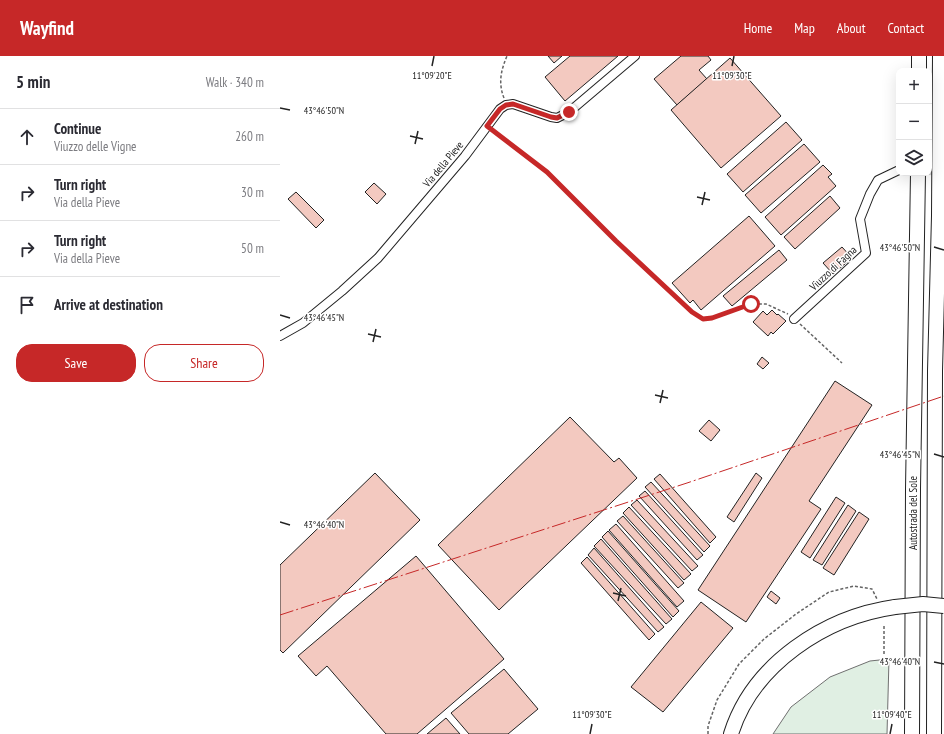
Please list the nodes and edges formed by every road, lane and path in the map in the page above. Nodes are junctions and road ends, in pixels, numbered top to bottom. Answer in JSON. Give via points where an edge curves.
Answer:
{"nodes":[{"id":1,"x":507,"y":56,"type":"edge"},
{"id":2,"x":635,"y":56,"type":"edge"},
{"id":3,"x":919,"y":56,"type":"edge"},
{"id":4,"x":940,"y":56,"type":"edge"},
{"id":5,"x":919,"y":68,"type":"edge"},
{"id":6,"x":508,"y":105,"type":"junction"},
{"id":7,"x":487,"y":126,"type":"junction"},
{"id":8,"x":896,"y":171,"type":"edge"},
{"id":9,"x":918,"y":176,"type":"edge"},
{"id":10,"x":939,"y":216,"type":"junction"},
{"id":11,"x":944,"y":237,"type":"edge"},
{"id":12,"x":794,"y":319,"type":"junction"},
{"id":13,"x":280,"y":336,"type":"edge"},
{"id":14,"x":842,"y":363,"type":"dead end"},
{"id":15,"x":879,"y":603,"type":"dead end"},
{"id":16,"x":944,"y":606,"type":"edge"},
{"id":17,"x":896,"y":611,"type":"junction"},
{"id":18,"x":944,"y":613,"type":"edge"},
{"id":19,"x":884,"y":626,"type":"dead end"},
{"id":20,"x":884,"y":654,"type":"dead end"},
{"id":21,"x":912,"y":702,"type":"junction"},
{"id":22,"x":708,"y":734,"type":"edge"},
{"id":23,"x":731,"y":734,"type":"edge"},
{"id":24,"x":738,"y":734,"type":"edge"},
{"id":25,"x":903,"y":734,"type":"edge"},
{"id":26,"x":912,"y":734,"type":"edge"},
{"id":27,"x":934,"y":734,"type":"edge"}],
"edges":[{"from":1,"to":6,"type":"path","via":[[500,80],[503,96]]},
{"from":2,"to":6,"type":"street","via":[[569,112],[557,118],[513,104]]},
{"from":3,"to":5,"type":"highway"},
{"from":4,"to":10,"type":"highway","name":"Autostrada del Sole"},
{"from":6,"to":7,"type":"street","name":"Via della Pieve","via":[[500,109]]},
{"from":7,"to":12,"type":"path","via":[[547,172],[616,241],[692,312],[703,319],[751,304],[766,304]]},
{"from":7,"to":13,"type":"street","name":"Via della Pieve","via":[[465,156],[378,258],[303,323]]},
{"from":8,"to":12,"type":"street","name":"Viuzzo di Fagna","via":[[878,180],[860,219],[866,253]]},
{"from":9,"to":21,"type":"highway","name":"Autostrada del Sole"},
{"from":10,"to":11,"type":"highway"},
{"from":10,"to":27,"type":"highway","name":"Autostrada del Sole","via":[[935,371]]},
{"from":12,"to":14,"type":"path"},
{"from":15,"to":22,"type":"path","via":[[872,589],[854,586],[829,592],[796,614],[764,639],[739,664],[716,700]]},
{"from":16,"to":17,"type":"highway","bridge":true,"via":[[923,604]]},
{"from":17,"to":18,"type":"highway"},
{"from":17,"to":23,"type":"highway","via":[[878,609],[839,622],[788,654],[757,684],[737,716]]},
{"from":17,"to":24,"type":"highway","via":[[839,631],[805,651],[776,675],[762,692],[748,711]]},
{"from":19,"to":20,"type":"path"},
{"from":21,"to":25,"type":"highway","via":[[903,712]]},
{"from":21,"to":26,"type":"highway","name":"Autostrada del Sole"}]}
